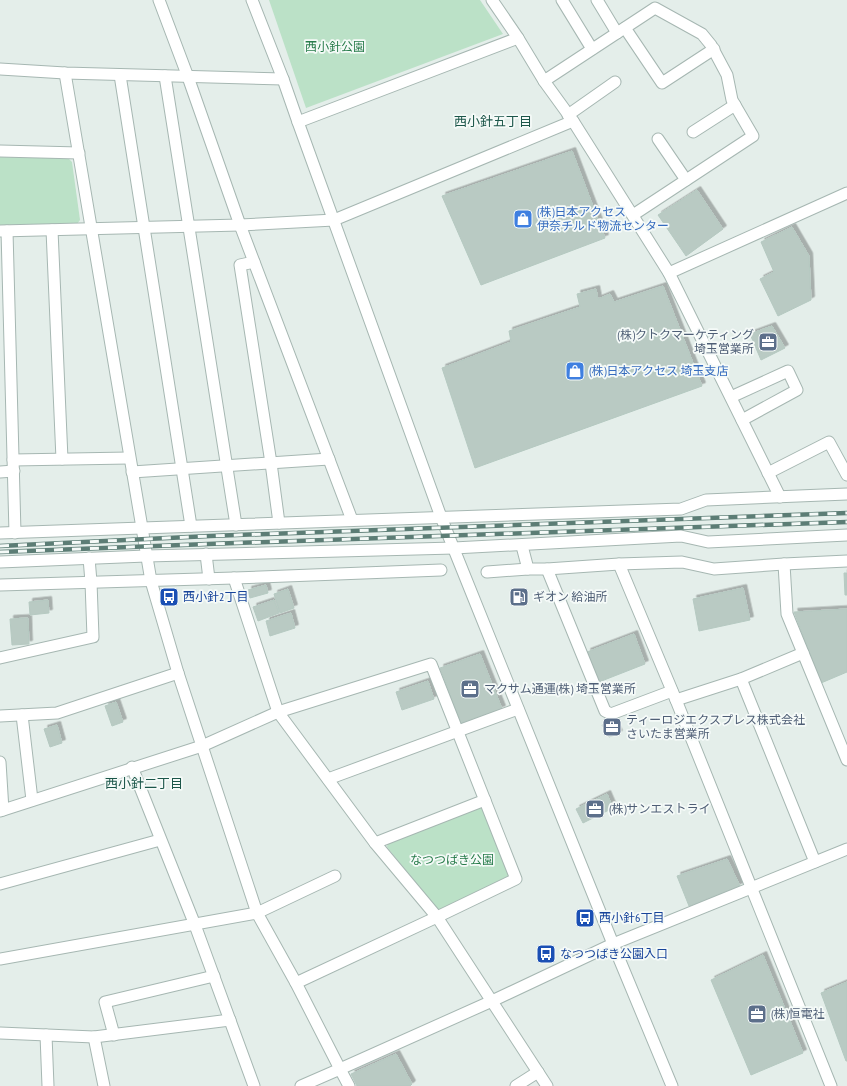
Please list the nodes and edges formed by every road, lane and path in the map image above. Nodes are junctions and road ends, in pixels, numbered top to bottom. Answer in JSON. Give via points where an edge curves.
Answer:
{"nodes":[{"id":1,"x":155,"y":0,"type":"edge"},
{"id":2,"x":159,"y":0,"type":"edge"},
{"id":3,"x":252,"y":0,"type":"edge"},
{"id":4,"x":492,"y":0,"type":"edge"},
{"id":5,"x":562,"y":0,"type":"edge"},
{"id":6,"x":597,"y":0,"type":"edge"},
{"id":7,"x":621,"y":30,"type":"junction"},
{"id":8,"x":518,"y":38,"type":"junction"},
{"id":9,"x":592,"y":49,"type":"junction"},
{"id":10,"x":714,"y":49,"type":"junction"},
{"id":11,"x":0,"y":69,"type":"edge"},
{"id":12,"x":65,"y":73,"type":"junction"},
{"id":13,"x":120,"y":75,"type":"junction"},
{"id":14,"x":164,"y":76,"type":"junction"},
{"id":15,"x":188,"y":77,"type":"junction"},
{"id":16,"x":283,"y":79,"type":"junction"},
{"id":17,"x":544,"y":81,"type":"junction"},
{"id":18,"x":615,"y":82,"type":"dead end"},
{"id":19,"x":735,"y":105,"type":"junction"},
{"id":20,"x":571,"y":118,"type":"junction"},
{"id":21,"x":298,"y":122,"type":"junction"},
{"id":22,"x":693,"y":132,"type":"dead end"},
{"id":23,"x":658,"y":139,"type":"dead end"},
{"id":24,"x":0,"y":151,"type":"edge"},
{"id":25,"x":79,"y":153,"type":"junction"},
{"id":26,"x":686,"y":180,"type":"junction"},
{"id":27,"x":847,"y":193,"type":"edge"},
{"id":28,"x":633,"y":215,"type":"junction"},
{"id":29,"x":334,"y":220,"type":"junction"},
{"id":30,"x":240,"y":225,"type":"junction"},
{"id":31,"x":188,"y":226,"type":"junction"},
{"id":32,"x":145,"y":227,"type":"junction"},
{"id":33,"x":92,"y":229,"type":"junction"},
{"id":34,"x":52,"y":230,"type":"junction"},
{"id":35,"x":4,"y":231,"type":"edge"},
{"id":36,"x":254,"y":262,"type":"junction"},
{"id":37,"x":669,"y":273,"type":"junction"},
{"id":38,"x":5,"y":308,"type":"edge"},
{"id":39,"x":731,"y":397,"type":"junction"},
{"id":40,"x":742,"y":420,"type":"junction"},
{"id":41,"x":129,"y":458,"type":"junction"},
{"id":42,"x":62,"y":459,"type":"junction"},
{"id":43,"x":329,"y":459,"type":"junction"},
{"id":44,"x":13,"y":460,"type":"junction"},
{"id":45,"x":271,"y":463,"type":"junction"},
{"id":46,"x":227,"y":466,"type":"junction"},
{"id":47,"x":182,"y":469,"type":"junction"},
{"id":48,"x":14,"y":471,"type":"junction"},
{"id":49,"x":0,"y":472,"type":"edge"},
{"id":50,"x":132,"y":472,"type":"junction"},
{"id":51,"x":768,"y":473,"type":"junction"},
{"id":52,"x":847,"y":475,"type":"edge"},
{"id":53,"x":847,"y":494,"type":"edge"},
{"id":54,"x":780,"y":497,"type":"junction"},
{"id":55,"x":441,"y":517,"type":"junction"},
{"id":56,"x":352,"y":520,"type":"junction"},
{"id":57,"x":279,"y":523,"type":"junction"},
{"id":58,"x":236,"y":525,"type":"junction"},
{"id":59,"x":191,"y":526,"type":"junction"},
{"id":60,"x":141,"y":528,"type":"junction"},
{"id":61,"x":0,"y":533,"type":"edge"},
{"id":62,"x":15,"y":533,"type":"junction"},
{"id":63,"x":847,"y":535,"type":"edge"},
{"id":64,"x":522,"y":546,"type":"junction"},
{"id":65,"x":454,"y":548,"type":"junction"},
{"id":66,"x":206,"y":554,"type":"junction"},
{"id":67,"x":146,"y":556,"type":"junction"},
{"id":68,"x":89,"y":558,"type":"junction"},
{"id":69,"x":847,"y":561,"type":"edge"},
{"id":70,"x":0,"y":562,"type":"edge"},
{"id":71,"x":619,"y":564,"type":"junction"},
{"id":72,"x":784,"y":564,"type":"junction"},
{"id":73,"x":528,"y":569,"type":"junction"},
{"id":74,"x":441,"y":570,"type":"dead end"},
{"id":75,"x":547,"y":570,"type":"junction"},
{"id":76,"x":487,"y":572,"type":"dead end"},
{"id":77,"x":234,"y":578,"type":"junction"},
{"id":78,"x":209,"y":579,"type":"junction"},
{"id":79,"x":151,"y":581,"type":"junction"},
{"id":80,"x":91,"y":582,"type":"junction"},
{"id":81,"x":0,"y":585,"type":"edge"},
{"id":82,"x":803,"y":653,"type":"junction"},
{"id":83,"x":0,"y":658,"type":"edge"},
{"id":84,"x":178,"y":673,"type":"junction"},
{"id":85,"x":740,"y":679,"type":"junction"},
{"id":86,"x":674,"y":696,"type":"junction"},
{"id":87,"x":518,"y":709,"type":"junction"},
{"id":88,"x":278,"y":712,"type":"junction"},
{"id":89,"x":22,"y":715,"type":"junction"},
{"id":90,"x":0,"y":716,"type":"edge"},
{"id":91,"x":458,"y":731,"type":"junction"},
{"id":92,"x":202,"y":746,"type":"junction"},
{"id":93,"x":847,"y":760,"type":"edge"},
{"id":94,"x":0,"y":762,"type":"edge"},
{"id":95,"x":132,"y":768,"type":"junction"},
{"id":96,"x":328,"y":779,"type":"junction"},
{"id":97,"x":32,"y":800,"type":"junction"},
{"id":98,"x":485,"y":800,"type":"junction"},
{"id":99,"x":2,"y":810,"type":"edge"},
{"id":100,"x":160,"y":840,"type":"junction"},
{"id":101,"x":375,"y":843,"type":"junction"},
{"id":102,"x":847,"y":849,"type":"edge"},
{"id":103,"x":815,"y":862,"type":"junction"},
{"id":104,"x":335,"y":876,"type":"dead end"},
{"id":105,"x":0,"y":884,"type":"edge"},
{"id":106,"x":750,"y":888,"type":"junction"},
{"id":107,"x":257,"y":913,"type":"junction"},
{"id":108,"x":437,"y":917,"type":"junction"},
{"id":109,"x":195,"y":925,"type":"junction"},
{"id":110,"x":613,"y":944,"type":"junction"},
{"id":111,"x":0,"y":959,"type":"edge"},
{"id":112,"x":214,"y":976,"type":"junction"},
{"id":113,"x":296,"y":983,"type":"junction"},
{"id":114,"x":492,"y":1002,"type":"junction"},
{"id":115,"x":230,"y":1020,"type":"junction"},
{"id":116,"x":0,"y":1033,"type":"edge"},
{"id":117,"x":46,"y":1035,"type":"junction"},
{"id":118,"x":114,"y":1035,"type":"junction"},
{"id":119,"x":94,"y":1037,"type":"junction"},
{"id":120,"x":340,"y":1069,"type":"junction"},
{"id":121,"x":538,"y":1072,"type":"junction"},
{"id":122,"x":48,"y":1086,"type":"edge"},
{"id":123,"x":104,"y":1086,"type":"edge"},
{"id":124,"x":254,"y":1086,"type":"edge"},
{"id":125,"x":301,"y":1086,"type":"edge"},
{"id":126,"x":349,"y":1086,"type":"edge"},
{"id":127,"x":516,"y":1086,"type":"edge"},
{"id":128,"x":547,"y":1086,"type":"edge"},
{"id":129,"x":672,"y":1086,"type":"edge"},
{"id":130,"x":831,"y":1086,"type":"edge"}],
"edges":[{"from":1,"to":2,"type":"street"},
{"from":2,"to":15,"type":"street"},
{"from":3,"to":16,"type":"street"},
{"from":4,"to":8,"type":"street"},
{"from":5,"to":9,"type":"street"},
{"from":6,"to":7,"type":"street"},
{"from":7,"to":9,"type":"street"},
{"from":7,"to":10,"type":"street","via":[[655,8],[702,34]]},
{"from":7,"to":10,"type":"street","via":[[662,83]]},
{"from":8,"to":17,"type":"street"},
{"from":8,"to":21,"type":"street"},
{"from":9,"to":17,"type":"street"},
{"from":10,"to":19,"type":"street","via":[[727,75]]},
{"from":11,"to":12,"type":"street"},
{"from":12,"to":13,"type":"street"},
{"from":12,"to":25,"type":"street"},
{"from":13,"to":14,"type":"street"},
{"from":13,"to":32,"type":"street"},
{"from":14,"to":15,"type":"street"},
{"from":14,"to":31,"type":"street"},
{"from":15,"to":16,"type":"street"},
{"from":15,"to":30,"type":"street"},
{"from":16,"to":21,"type":"street"},
{"from":17,"to":20,"type":"street"},
{"from":18,"to":20,"type":"street"},
{"from":19,"to":22,"type":"street"},
{"from":19,"to":26,"type":"street","via":[[753,136]]},
{"from":20,"to":28,"type":"street"},
{"from":20,"to":29,"type":"street"},
{"from":21,"to":29,"type":"street"},
{"from":23,"to":26,"type":"street"},
{"from":24,"to":25,"type":"street"},
{"from":25,"to":33,"type":"street"},
{"from":26,"to":28,"type":"street"},
{"from":27,"to":37,"type":"street"},
{"from":28,"to":37,"type":"street"},
{"from":29,"to":30,"type":"street"},
{"from":29,"to":55,"type":"street"},
{"from":30,"to":31,"type":"street"},
{"from":30,"to":36,"type":"street"},
{"from":31,"to":32,"type":"street"},
{"from":31,"to":46,"type":"street"},
{"from":32,"to":33,"type":"street"},
{"from":32,"to":47,"type":"street"},
{"from":33,"to":34,"type":"street"},
{"from":33,"to":41,"type":"street"},
{"from":34,"to":35,"type":"street"},
{"from":34,"to":42,"type":"street"},
{"from":35,"to":38,"type":"street"},
{"from":36,"to":43,"type":"street"},
{"from":36,"to":45,"type":"street","via":[[240,265]]},
{"from":37,"to":39,"type":"street"},
{"from":38,"to":44,"type":"street"},
{"from":39,"to":40,"type":"street"},
{"from":39,"to":40,"type":"street","via":[[788,371],[797,390]]},
{"from":40,"to":51,"type":"street"},
{"from":41,"to":42,"type":"street"},
{"from":41,"to":50,"type":"street"},
{"from":42,"to":44,"type":"street"},
{"from":43,"to":45,"type":"street"},
{"from":43,"to":56,"type":"street"},
{"from":44,"to":48,"type":"street"},
{"from":45,"to":46,"type":"street"},
{"from":45,"to":57,"type":"street"},
{"from":46,"to":47,"type":"street"},
{"from":46,"to":58,"type":"street"},
{"from":47,"to":50,"type":"street"},
{"from":47,"to":59,"type":"street"},
{"from":48,"to":49,"type":"street"},
{"from":48,"to":62,"type":"street"},
{"from":50,"to":60,"type":"street"},
{"from":51,"to":52,"type":"street","via":[[829,442]]},
{"from":51,"to":54,"type":"street"},
{"from":53,"to":54,"type":"street"},
{"from":54,"to":55,"type":"street","via":[[706,500],[681,509]]},
{"from":55,"to":56,"type":"street"},
{"from":55,"to":65,"type":"street"},
{"from":56,"to":57,"type":"street"},
{"from":57,"to":58,"type":"street"},
{"from":58,"to":59,"type":"street"},
{"from":59,"to":60,"type":"street"},
{"from":60,"to":62,"type":"street"},
{"from":60,"to":67,"type":"street"},
{"from":61,"to":62,"type":"street"},
{"from":63,"to":64,"type":"street","via":[[708,542],[681,536]]},
{"from":64,"to":65,"type":"street"},
{"from":64,"to":73,"type":"street"},
{"from":65,"to":66,"type":"street"},
{"from":65,"to":87,"type":"street"},
{"from":66,"to":67,"type":"street"},
{"from":66,"to":78,"type":"street"},
{"from":67,"to":68,"type":"street"},
{"from":67,"to":79,"type":"street"},
{"from":68,"to":70,"type":"street"},
{"from":68,"to":80,"type":"street"},
{"from":69,"to":72,"type":"street"},
{"from":71,"to":72,"type":"street","via":[[682,562],[714,569]]},
{"from":71,"to":75,"type":"street"},
{"from":71,"to":86,"type":"street"},
{"from":72,"to":82,"type":"street","via":[[787,614]]},
{"from":73,"to":75,"type":"street"},
{"from":73,"to":76,"type":"street"},
{"from":74,"to":77,"type":"street"},
{"from":75,"to":86,"type":"street","via":[[605,711],[611,714]]},
{"from":77,"to":78,"type":"street"},
{"from":77,"to":88,"type":"street"},
{"from":78,"to":79,"type":"street"},
{"from":79,"to":80,"type":"street"},
{"from":79,"to":84,"type":"street"},
{"from":80,"to":81,"type":"street"},
{"from":80,"to":83,"type":"street","via":[[93,637]]},
{"from":82,"to":85,"type":"street"},
{"from":82,"to":93,"type":"street"},
{"from":84,"to":89,"type":"street","via":[[57,713]]},
{"from":84,"to":92,"type":"street"},
{"from":85,"to":86,"type":"street"},
{"from":85,"to":103,"type":"street"},
{"from":86,"to":106,"type":"street"},
{"from":87,"to":91,"type":"street"},
{"from":87,"to":110,"type":"street"},
{"from":88,"to":91,"type":"street","via":[[431,664]]},
{"from":88,"to":92,"type":"street"},
{"from":88,"to":96,"type":"street"},
{"from":89,"to":90,"type":"street"},
{"from":89,"to":97,"type":"street"},
{"from":91,"to":96,"type":"street"},
{"from":91,"to":98,"type":"street"},
{"from":92,"to":95,"type":"street"},
{"from":92,"to":107,"type":"street"},
{"from":94,"to":99,"type":"street"},
{"from":95,"to":97,"type":"street"},
{"from":95,"to":100,"type":"street"},
{"from":96,"to":101,"type":"street"},
{"from":97,"to":99,"type":"street"},
{"from":98,"to":101,"type":"street"},
{"from":98,"to":108,"type":"street","via":[[516,879]]},
{"from":100,"to":105,"type":"street"},
{"from":100,"to":109,"type":"street"},
{"from":101,"to":108,"type":"street"},
{"from":102,"to":103,"type":"street"},
{"from":103,"to":106,"type":"street"},
{"from":104,"to":107,"type":"street"},
{"from":106,"to":110,"type":"street"},
{"from":106,"to":130,"type":"street"},
{"from":107,"to":109,"type":"street"},
{"from":107,"to":113,"type":"street"},
{"from":108,"to":113,"type":"street"},
{"from":108,"to":114,"type":"street"},
{"from":109,"to":111,"type":"street"},
{"from":109,"to":112,"type":"street"},
{"from":110,"to":114,"type":"street"},
{"from":110,"to":129,"type":"street"},
{"from":112,"to":115,"type":"street"},
{"from":112,"to":118,"type":"street","via":[[105,1002]]},
{"from":113,"to":120,"type":"street"},
{"from":114,"to":120,"type":"street"},
{"from":114,"to":121,"type":"street"},
{"from":115,"to":118,"type":"street"},
{"from":115,"to":124,"type":"street"},
{"from":116,"to":117,"type":"street"},
{"from":117,"to":119,"type":"street"},
{"from":117,"to":122,"type":"street"},
{"from":118,"to":119,"type":"street"},
{"from":119,"to":123,"type":"street"},
{"from":120,"to":125,"type":"street"},
{"from":120,"to":126,"type":"street"},
{"from":121,"to":127,"type":"street"},
{"from":121,"to":128,"type":"street"}]}
